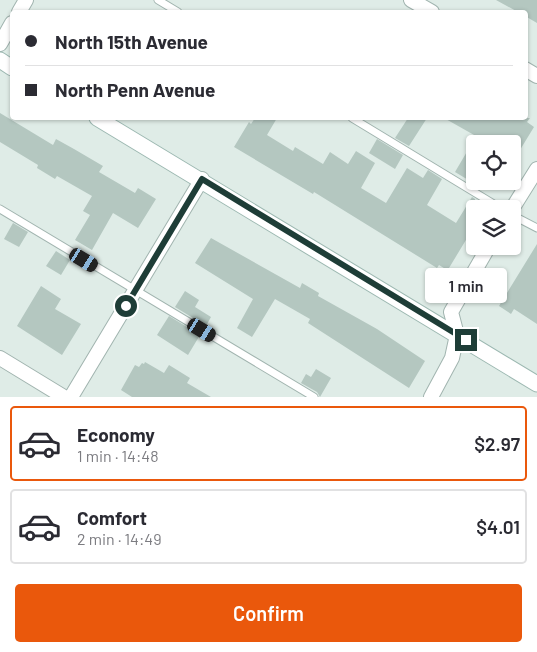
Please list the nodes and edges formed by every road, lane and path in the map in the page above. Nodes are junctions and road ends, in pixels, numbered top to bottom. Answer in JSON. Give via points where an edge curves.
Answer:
{"nodes":[{"id":1,"x":158,"y":0,"type":"edge"},
{"id":2,"x":411,"y":0,"type":"edge"},
{"id":3,"x":175,"y":10,"type":"edge"},
{"id":4,"x":428,"y":10,"type":"edge"},
{"id":5,"x":10,"y":26,"type":"edge"},
{"id":6,"x":0,"y":44,"type":"edge"},
{"id":7,"x":100,"y":120,"type":"edge"},
{"id":8,"x":355,"y":120,"type":"edge"},
{"id":9,"x":537,"y":169,"type":"edge"},
{"id":10,"x":202,"y":179,"type":"junction"},
{"id":11,"x":487,"y":200,"type":"edge"},
{"id":12,"x":518,"y":200,"type":"edge"},
{"id":13,"x":0,"y":209,"type":"edge"},
{"id":14,"x":521,"y":220,"type":"edge"},
{"id":15,"x":537,"y":228,"type":"edge"},
{"id":16,"x":485,"y":255,"type":"edge"},
{"id":17,"x":135,"y":290,"type":"junction"},
{"id":18,"x":457,"y":335,"type":"junction"},
{"id":19,"x":0,"y":358,"type":"edge"},
{"id":20,"x":537,"y":384,"type":"edge"},
{"id":21,"x":64,"y":397,"type":"edge"},
{"id":22,"x":71,"y":397,"type":"edge"},
{"id":23,"x":314,"y":397,"type":"edge"},
{"id":24,"x":431,"y":397,"type":"edge"}],
"edges":[{"from":1,"to":3,"type":"lane"},
{"from":2,"to":4,"type":"street"},
{"from":5,"to":6,"type":"street"},
{"from":7,"to":10,"type":"main road"},
{"from":8,"to":11,"type":"lane"},
{"from":9,"to":12,"type":"street"},
{"from":10,"to":17,"type":"street"},
{"from":10,"to":18,"type":"main road"},
{"from":13,"to":17,"type":"lane"},
{"from":14,"to":15,"type":"lane"},
{"from":16,"to":18,"type":"street","via":[[451,312]]},
{"from":17,"to":22,"type":"street"},
{"from":17,"to":23,"type":"lane"},
{"from":18,"to":20,"type":"main road"},
{"from":18,"to":24,"type":"street","via":[[452,358]]},
{"from":19,"to":21,"type":"street"}]}
